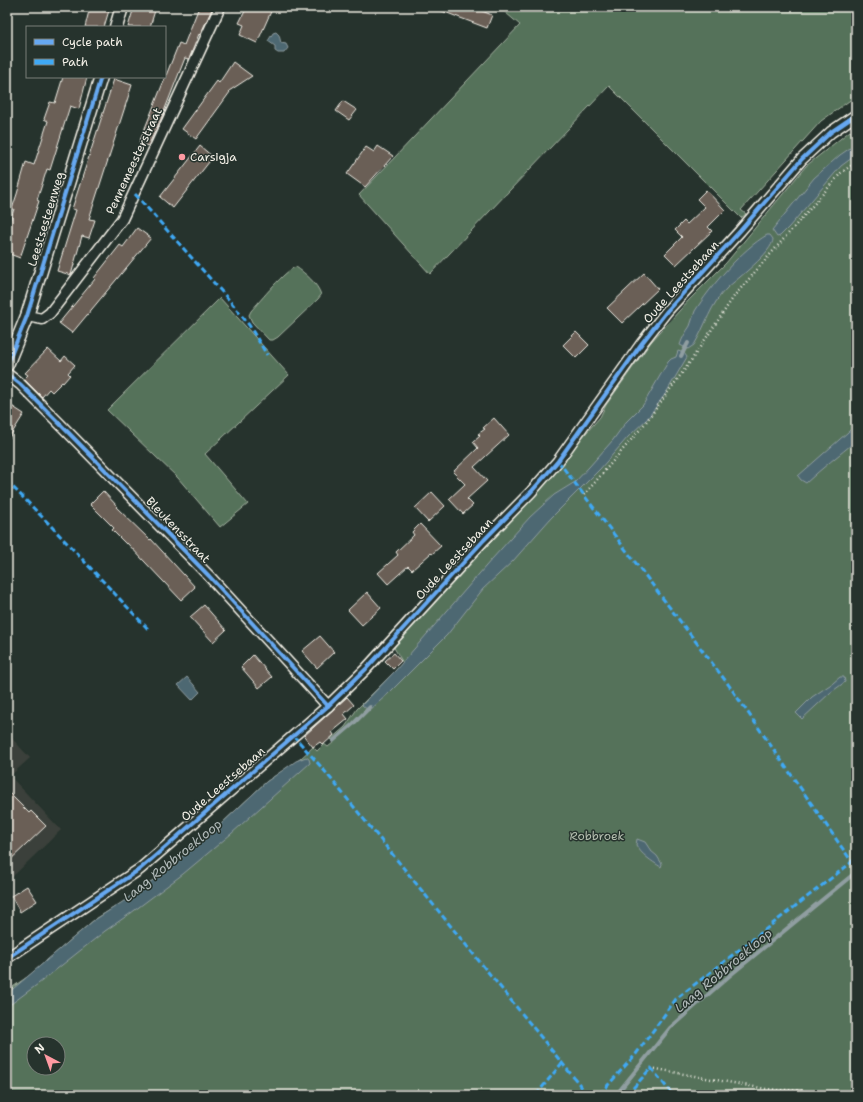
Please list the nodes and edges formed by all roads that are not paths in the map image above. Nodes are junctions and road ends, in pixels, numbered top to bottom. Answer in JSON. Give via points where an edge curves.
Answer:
{"nodes":[{"id":1,"x":122,"y":7,"type":"edge"},
{"id":2,"x":220,"y":7,"type":"edge"},
{"id":3,"x":116,"y":26,"type":"edge"},
{"id":4,"x":101,"y":78,"type":"edge"},
{"id":5,"x":856,"y":115,"type":"edge"},
{"id":6,"x":27,"y":316,"type":"junction"},
{"id":7,"x":7,"y":365,"type":"edge"},
{"id":8,"x":7,"y":374,"type":"edge"},
{"id":9,"x":328,"y":706,"type":"junction"},
{"id":10,"x":7,"y":958,"type":"edge"}],
"edges":[{"from":1,"to":3,"type":"street"},
{"from":2,"to":6,"type":"street","name":"Pennemeesterstraat","via":[[122,219],[50,313],[42,319]]},
{"from":4,"to":6,"type":"street","name":"Leestsesteenweg"},
{"from":5,"to":9,"type":"street","name":"Oude Leestsebaan","via":[[817,144],[792,170],[667,311],[558,461],[380,655]]},
{"from":6,"to":7,"type":"street","name":"Leestsesteenweg"},
{"from":8,"to":9,"type":"street","name":"Bleukensstraat","via":[[20,384],[193,560]]},
{"from":9,"to":10,"type":"street","name":"Oude Leestsebaan","via":[[140,870]]}]}
